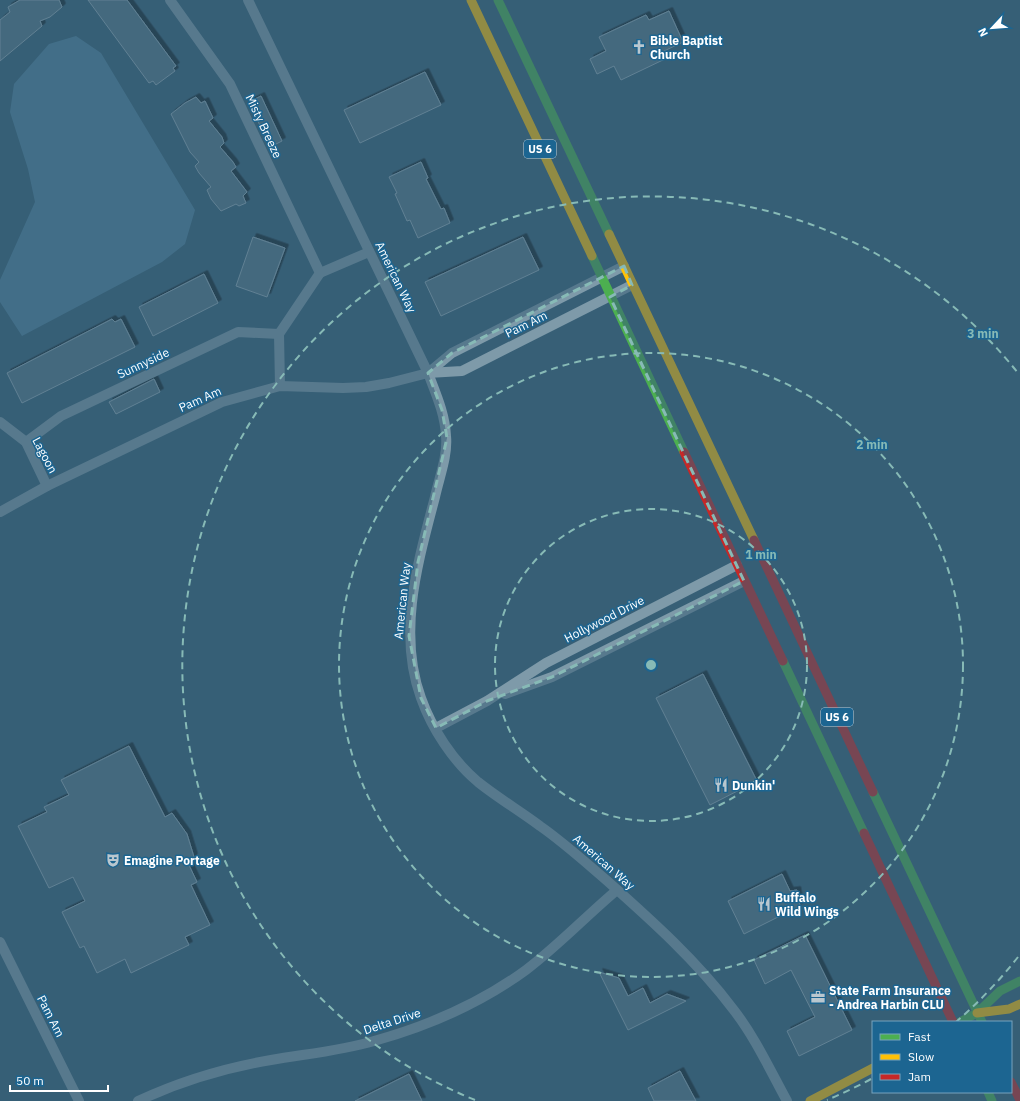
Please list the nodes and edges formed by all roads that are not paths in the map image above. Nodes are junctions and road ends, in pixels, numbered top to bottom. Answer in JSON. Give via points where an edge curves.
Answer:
{"nodes":[{"id":1,"x":170,"y":0,"type":"edge"},
{"id":2,"x":248,"y":0,"type":"edge"},
{"id":3,"x":471,"y":0,"type":"edge"},
{"id":4,"x":498,"y":0,"type":"edge"},
{"id":5,"x":369,"y":252,"type":"junction"},
{"id":6,"x":624,"y":266,"type":"junction"},
{"id":7,"x":320,"y":273,"type":"junction"},
{"id":8,"x":601,"y":278,"type":"junction"},
{"id":9,"x":632,"y":285,"type":"junction"},
{"id":10,"x":610,"y":297,"type":"junction"},
{"id":11,"x":279,"y":334,"type":"junction"},
{"id":12,"x":428,"y":372,"type":"junction"},
{"id":13,"x":280,"y":386,"type":"junction"},
{"id":14,"x":0,"y":422,"type":"edge"},
{"id":15,"x":26,"y":442,"type":"junction"},
{"id":16,"x":47,"y":486,"type":"junction"},
{"id":17,"x":0,"y":512,"type":"edge"},
{"id":18,"x":737,"y":565,"type":"junction"},
{"id":19,"x":744,"y":581,"type":"junction"},
{"id":20,"x":487,"y":701,"type":"junction"},
{"id":21,"x":436,"y":728,"type":"junction"},
{"id":22,"x":617,"y":890,"type":"junction"},
{"id":23,"x":0,"y":942,"type":"edge"},
{"id":24,"x":1020,"y":981,"type":"edge"},
{"id":25,"x":1020,"y":1004,"type":"edge"},
{"id":26,"x":977,"y":1013,"type":"junction"},
{"id":27,"x":953,"y":1021,"type":"edge"},
{"id":28,"x":962,"y":1021,"type":"edge"},
{"id":29,"x":981,"y":1021,"type":"edge"},
{"id":30,"x":872,"y":1069,"type":"edge"},
{"id":31,"x":1012,"y":1084,"type":"edge"},
{"id":32,"x":1020,"y":1100,"type":"edge"},
{"id":33,"x":79,"y":1101,"type":"edge"},
{"id":34,"x":138,"y":1101,"type":"edge"},
{"id":35,"x":787,"y":1101,"type":"edge"},
{"id":36,"x":810,"y":1101,"type":"edge"}],
"edges":[{"from":1,"to":7,"type":"street","name":"Misty Breeze","via":[[230,84]]},
{"from":2,"to":5,"type":"street","name":"American Way"},
{"from":3,"to":8,"type":"main road","number":"US 6"},
{"from":4,"to":6,"type":"main road","number":"US 6"},
{"from":5,"to":7,"type":"street"},
{"from":5,"to":12,"type":"street","name":"American Way"},
{"from":6,"to":8,"type":"street","name":"Pam Am"},
{"from":6,"to":9,"type":"main road","number":"US 6"},
{"from":7,"to":11,"type":"street"},
{"from":8,"to":10,"type":"main road","number":"US 6"},
{"from":8,"to":12,"type":"street","name":"Pam Am","via":[[452,353]]},
{"from":9,"to":10,"type":"street","name":"Pam Am"},
{"from":9,"to":26,"type":"main road","number":"US 6"},
{"from":10,"to":12,"type":"street","name":"Pam Am","via":[[462,371]]},
{"from":10,"to":18,"type":"main road","name":"US 6","number":"US 6"},
{"from":11,"to":13,"type":"street"},
{"from":11,"to":15,"type":"street","name":"Sunnyside","via":[[238,332],[61,416]]},
{"from":12,"to":13,"type":"street","name":"Pam Am","via":[[390,383],[366,386]]},
{"from":12,"to":21,"type":"street","name":"American Way","via":[[442,410],[446,438],[443,462],[418,562],[409,636],[412,664],[421,698]]},
{"from":13,"to":16,"type":"street","name":"Pam Am","via":[[222,402]]},
{"from":14,"to":15,"type":"street","name":"Lagoon"},
{"from":15,"to":16,"type":"street","name":"Lagoon"},
{"from":16,"to":17,"type":"street","name":"Pam Am"},
{"from":18,"to":19,"type":"main road","name":"US 6","number":"US 6"},
{"from":18,"to":20,"type":"street","name":"Hollywood Drive","via":[[546,663]]},
{"from":19,"to":20,"type":"street","name":"Hollywood Drive","via":[[552,677]]},
{"from":19,"to":27,"type":"main road","name":"US 6","number":"US 6"},
{"from":20,"to":21,"type":"street","name":"Hollywood Drive"},
{"from":21,"to":22,"type":"street","name":"American Way","via":[[450,752],[476,781],[579,856]]},
{"from":22,"to":34,"type":"street","name":"Delta Drive","via":[[561,942],[526,970],[444,1017],[374,1041],[337,1050],[214,1072],[176,1084]]},
{"from":22,"to":35,"type":"street","name":"American Way","via":[[686,954],[730,1004],[755,1042]]},
{"from":23,"to":33,"type":"street","name":"Pam Am"},
{"from":24,"to":26,"type":"main road","via":[[1000,991]]},
{"from":25,"to":26,"type":"main road","via":[[1009,1009]]},
{"from":26,"to":28,"type":"main road"},
{"from":26,"to":29,"type":"main road","number":"US 6"},
{"from":30,"to":36,"type":"main road"},
{"from":31,"to":32,"type":"main road"}]}
